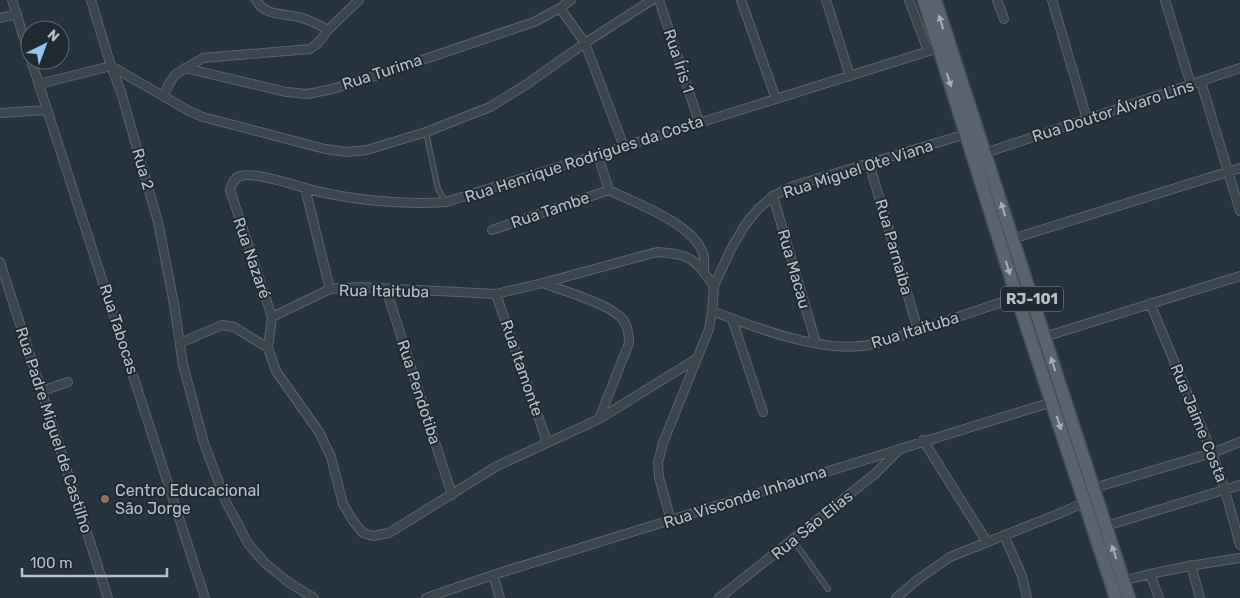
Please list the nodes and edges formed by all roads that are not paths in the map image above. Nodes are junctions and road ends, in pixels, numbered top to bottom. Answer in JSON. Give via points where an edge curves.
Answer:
{"nodes":[{"id":1,"x":12,"y":0,"type":"edge"},
{"id":2,"x":91,"y":0,"type":"edge"},
{"id":3,"x":256,"y":0,"type":"edge"},
{"id":4,"x":359,"y":0,"type":"edge"},
{"id":5,"x":572,"y":0,"type":"edge"},
{"id":6,"x":652,"y":0,"type":"edge"},
{"id":7,"x":659,"y":0,"type":"edge"},
{"id":8,"x":741,"y":0,"type":"edge"},
{"id":9,"x":826,"y":0,"type":"edge"},
{"id":10,"x":909,"y":0,"type":"edge"},
{"id":11,"x":924,"y":0,"type":"edge"},
{"id":12,"x":935,"y":0,"type":"edge"},
{"id":13,"x":997,"y":0,"type":"edge"},
{"id":14,"x":1052,"y":0,"type":"edge"},
{"id":15,"x":1165,"y":0,"type":"edge"},
{"id":16,"x":560,"y":8,"type":"junction"},
{"id":17,"x":17,"y":14,"type":"junction"},
{"id":18,"x":0,"y":18,"type":"edge"},
{"id":19,"x":1004,"y":18,"type":"dead end"},
{"id":20,"x":20,"y":23,"type":"edge"},
{"id":21,"x":328,"y":30,"type":"junction"},
{"id":22,"x":585,"y":43,"type":"junction"},
{"id":23,"x":938,"y":48,"type":"junction"},
{"id":24,"x":111,"y":66,"type":"junction"},
{"id":25,"x":185,"y":68,"type":"junction"},
{"id":26,"x":1240,"y":68,"type":"edge"},
{"id":27,"x":34,"y":70,"type":"edge"},
{"id":28,"x":850,"y":76,"type":"junction"},
{"id":29,"x":1201,"y":82,"type":"junction"},
{"id":30,"x":38,"y":84,"type":"junction"},
{"id":31,"x":1191,"y":85,"type":"junction"},
{"id":32,"x":164,"y":96,"type":"junction"},
{"id":33,"x":776,"y":99,"type":"junction"},
{"id":34,"x":47,"y":110,"type":"junction"},
{"id":35,"x":0,"y":113,"type":"edge"},
{"id":36,"x":1087,"y":119,"type":"junction"},
{"id":37,"x":699,"y":122,"type":"junction"},
{"id":38,"x":426,"y":132,"type":"junction"},
{"id":39,"x":966,"y":134,"type":"junction"},
{"id":40,"x":624,"y":147,"type":"junction"},
{"id":41,"x":985,"y":153,"type":"junction"},
{"id":42,"x":598,"y":156,"type":"junction"},
{"id":43,"x":869,"y":163,"type":"junction"},
{"id":44,"x":1240,"y":168,"type":"edge"},
{"id":45,"x":1227,"y":172,"type":"junction"},
{"id":46,"x":305,"y":188,"type":"junction"},
{"id":47,"x":609,"y":190,"type":"junction"},
{"id":48,"x":773,"y":196,"type":"junction"},
{"id":49,"x":232,"y":199,"type":"joint"},
{"id":50,"x":446,"y":202,"type":"junction"},
{"id":51,"x":1240,"y":211,"type":"edge"},
{"id":52,"x":492,"y":230,"type":"dead end"},
{"id":53,"x":1012,"y":239,"type":"junction"},
{"id":54,"x":0,"y":262,"type":"edge"},
{"id":55,"x":704,"y":272,"type":"junction"},
{"id":56,"x":1240,"y":276,"type":"edge"},
{"id":57,"x":543,"y":283,"type":"junction"},
{"id":58,"x":714,"y":286,"type":"junction"},
{"id":59,"x":330,"y":289,"type":"junction"},
{"id":60,"x":386,"y":290,"type":"junction"},
{"id":61,"x":1030,"y":293,"type":"junction"},
{"id":62,"x":496,"y":294,"type":"junction"},
{"id":63,"x":1017,"y":297,"type":"junction"},
{"id":64,"x":1150,"y":303,"type":"junction"},
{"id":65,"x":712,"y":311,"type":"junction"},
{"id":66,"x":272,"y":317,"type":"junction"},
{"id":67,"x":732,"y":319,"type":"junction"},
{"id":68,"x":918,"y":330,"type":"junction"},
{"id":69,"x":1044,"y":337,"type":"junction"},
{"id":70,"x":180,"y":343,"type":"junction"},
{"id":71,"x":816,"y":343,"type":"junction"},
{"id":72,"x":268,"y":348,"type":"junction"},
{"id":73,"x":696,"y":359,"type":"junction"},
{"id":74,"x":68,"y":382,"type":"dead end"},
{"id":75,"x":42,"y":391,"type":"junction"},
{"id":76,"x":1058,"y":399,"type":"junction"},
{"id":77,"x":763,"y":412,"type":"dead end"},
{"id":78,"x":599,"y":419,"type":"junction"},
{"id":79,"x":924,"y":440,"type":"junction"},
{"id":80,"x":547,"y":442,"type":"junction"},
{"id":81,"x":1240,"y":442,"type":"edge"},
{"id":82,"x":901,"y":448,"type":"junction"},
{"id":83,"x":1212,"y":453,"type":"junction"},
{"id":84,"x":1240,"y":485,"type":"edge"},
{"id":85,"x":1094,"y":488,"type":"junction"},
{"id":86,"x":1225,"y":490,"type":"junction"},
{"id":87,"x":452,"y":495,"type":"junction"},
{"id":88,"x":1085,"y":502,"type":"junction"},
{"id":89,"x":671,"y":521,"type":"junction"},
{"id":90,"x":1106,"y":526,"type":"junction"},
{"id":91,"x":1004,"y":535,"type":"junction"},
{"id":92,"x":793,"y":540,"type":"junction"},
{"id":93,"x":986,"y":542,"type":"junction"},
{"id":94,"x":1240,"y":545,"type":"edge"},
{"id":95,"x":1240,"y":558,"type":"edge"},
{"id":96,"x":1191,"y":565,"type":"junction"},
{"id":97,"x":1150,"y":574,"type":"junction"},
{"id":98,"x":493,"y":575,"type":"junction"},
{"id":99,"x":1123,"y":581,"type":"junction"},
{"id":100,"x":828,"y":589,"type":"dead end"},
{"id":101,"x":108,"y":598,"type":"edge"},
{"id":102,"x":205,"y":598,"type":"edge"},
{"id":103,"x":314,"y":598,"type":"edge"},
{"id":104,"x":426,"y":598,"type":"edge"},
{"id":105,"x":500,"y":598,"type":"edge"},
{"id":106,"x":719,"y":598,"type":"edge"},
{"id":107,"x":896,"y":598,"type":"edge"},
{"id":108,"x":1027,"y":598,"type":"edge"},
{"id":109,"x":1116,"y":598,"type":"edge"},
{"id":110,"x":1129,"y":598,"type":"edge"},
{"id":111,"x":1159,"y":598,"type":"edge"},
{"id":112,"x":1200,"y":598,"type":"edge"}],
"edges":[{"from":1,"to":17,"type":"street","name":"Rua Tabocas"},
{"from":2,"to":24,"type":"street","name":"Rua 2"},
{"from":3,"to":21,"type":"street","via":[[262,9],[301,18]]},
{"from":4,"to":21,"type":"street"},
{"from":5,"to":16,"type":"street","name":"Rua Turima"},
{"from":6,"to":22,"type":"street"},
{"from":7,"to":37,"type":"street","name":"Rua Íris 1"},
{"from":8,"to":33,"type":"street"},
{"from":9,"to":28,"type":"street"},
{"from":10,"to":23,"type":"street"},
{"from":11,"to":23,"type":"main road","number":"RJ-101"},
{"from":23,"to":12,"type":"main road","number":"RJ-101","one_way":true},
{"from":13,"to":19,"type":"street"},
{"from":14,"to":36,"type":"street"},
{"from":15,"to":31,"type":"street"},
{"from":16,"to":22,"type":"street"},
{"from":16,"to":25,"type":"street","name":"Rua Turima","via":[[534,22],[384,73],[308,94],[286,92]]},
{"from":17,"to":18,"type":"street"},
{"from":17,"to":20,"type":"street","name":"Rua Tabocas"},
{"from":21,"to":25,"type":"street","via":[[310,49],[203,58]]},
{"from":22,"to":38,"type":"street","via":[[490,107]]},
{"from":22,"to":40,"type":"street"},
{"from":23,"to":28,"type":"street","name":"Rua Henrique Rodrigues da Costa"},
{"from":23,"to":39,"type":"main road","number":"RJ-101","one_way":true},
{"from":23,"to":41,"type":"main road","number":"RJ-101"},
{"from":24,"to":30,"type":"street"},
{"from":24,"to":32,"type":"street"},
{"from":24,"to":70,"type":"street","name":"Rua 2","via":[[158,222]]},
{"from":25,"to":32,"type":"street","via":[[170,82]]},
{"from":26,"to":29,"type":"street","name":"Rua Doutor Álvaro Lins"},
{"from":27,"to":30,"type":"street","name":"Rua Tabocas"},
{"from":28,"to":33,"type":"street","name":"Rua Henrique Rodrigues da Costa"},
{"from":29,"to":31,"type":"street","name":"Rua Doutor Álvaro Lins"},
{"from":29,"to":45,"type":"street"},
{"from":30,"to":34,"type":"street","name":"Rua Tabocas"},
{"from":31,"to":36,"type":"street","name":"Rua Doutor Álvaro Lins"},
{"from":32,"to":38,"type":"street","via":[[203,117],[346,152],[367,150]]},
{"from":33,"to":37,"type":"street","name":"Rua Henrique Rodrigues da Costa"},
{"from":34,"to":35,"type":"street"},
{"from":34,"to":102,"type":"street","name":"Rua Tabocas"},
{"from":36,"to":41,"type":"street","name":"Rua Doutor Álvaro Lins"},
{"from":37,"to":40,"type":"street","name":"Rua Henrique Rodrigues da Costa"},
{"from":38,"to":50,"type":"lane","via":[[438,189]]},
{"from":39,"to":43,"type":"street","name":"Rua Miguel Ote Viana"},
{"from":39,"to":63,"type":"main road","number":"RJ-101","one_way":true},
{"from":40,"to":42,"type":"street","name":"Rua Henrique Rodrigues da Costa"},
{"from":53,"to":41,"type":"main road","number":"RJ-101","one_way":true},
{"from":42,"to":47,"type":"street","name":"Rua Tambe"},
{"from":42,"to":50,"type":"street","name":"Rua Henrique Rodrigues da Costa"},
{"from":43,"to":48,"type":"street","name":"Rua Miguel Ote Viana","via":[[793,186]]},
{"from":43,"to":68,"type":"street","name":"Rua Parnaiba"},
{"from":44,"to":45,"type":"street"},
{"from":45,"to":51,"type":"street"},
{"from":45,"to":53,"type":"street"},
{"from":46,"to":49,"type":"street","name":"Rua Henrique Rodrigues da Costa","via":[[256,176],[241,176],[234,180],[230,190]]},
{"from":46,"to":50,"type":"street","name":"Rua Henrique Rodrigues da Costa","via":[[384,203]]},
{"from":46,"to":59,"type":"street"},
{"from":47,"to":52,"type":"street","name":"Rua Tambe"},
{"from":47,"to":55,"type":"street","name":"Rua Tambe","via":[[687,230],[703,253]]},
{"from":48,"to":58,"type":"street","name":"Rua Miguel Ote Viana","via":[[745,225]]},
{"from":48,"to":71,"type":"street","name":"Rua Macau"},
{"from":49,"to":66,"type":"street","name":"Rua Nazaré"},
{"from":53,"to":61,"type":"main road","number":"RJ-101"},
{"from":54,"to":75,"type":"street","name":"Rua Padre Miguel de Castilho"},
{"from":55,"to":57,"type":"street","name":"Rua Itaituba","via":[[691,258],[657,252]]},
{"from":55,"to":58,"type":"street","name":"Rua Itaituba"},
{"from":56,"to":64,"type":"street"},
{"from":57,"to":62,"type":"street","name":"Rua Itaituba"},
{"from":57,"to":78,"type":"street","via":[[616,312],[629,332],[629,343]]},
{"from":58,"to":65,"type":"street","name":"Rua Miguel Ote Viana"},
{"from":59,"to":60,"type":"street","name":"Rua Itaituba","via":[[360,287]]},
{"from":59,"to":66,"type":"street","name":"Rua Itaituba"},
{"from":60,"to":62,"type":"street","name":"Rua Itaituba"},
{"from":60,"to":87,"type":"street","name":"Rua Pendotiba"},
{"from":61,"to":63,"type":"street","name":"Rua Itaituba"},
{"from":61,"to":69,"type":"main road","number":"RJ-101"},
{"from":62,"to":80,"type":"street","name":"Rua Itamonte"},
{"from":63,"to":68,"type":"street","name":"Rua Itaituba"},
{"from":63,"to":76,"type":"main road","number":"RJ-101"},
{"from":64,"to":69,"type":"street"},
{"from":64,"to":83,"type":"street","name":"Rua Jaime Costa"},
{"from":65,"to":67,"type":"street","name":"Rua Itaituba"},
{"from":65,"to":73,"type":"street","name":"Rua Miguel Ote Viana","via":[[709,329]]},
{"from":66,"to":72,"type":"street"},
{"from":67,"to":71,"type":"street","name":"Rua Itaituba"},
{"from":67,"to":77,"type":"street"},
{"from":68,"to":71,"type":"street","name":"Rua Itaituba","via":[[860,346]]},
{"from":76,"to":69,"type":"main road","number":"RJ-101","one_way":true},
{"from":70,"to":72,"type":"street","via":[[222,326],[234,327]]},
{"from":70,"to":103,"type":"street","via":[[182,365],[204,443],[226,502],[249,545],[264,563]]},
{"from":72,"to":87,"type":"street","via":[[276,371],[319,432],[330,457],[343,504],[363,533],[373,536],[389,533]]},
{"from":73,"to":78,"type":"street"},
{"from":73,"to":89,"type":"street","name":"Rua Miguel Ote Viana","via":[[658,463]]},
{"from":74,"to":75,"type":"street"},
{"from":75,"to":101,"type":"street","name":"Rua Padre Miguel de Castilho"},
{"from":76,"to":79,"type":"street","name":"Rua Visconde Inhauma"},
{"from":76,"to":85,"type":"main road","number":"RJ-101"},
{"from":76,"to":88,"type":"main road","number":"RJ-101","one_way":true},
{"from":78,"to":80,"type":"street"},
{"from":79,"to":82,"type":"street","name":"Rua Visconde Inhauma"},
{"from":79,"to":93,"type":"street"},
{"from":80,"to":87,"type":"street","via":[[497,466]]},
{"from":81,"to":83,"type":"street"},
{"from":82,"to":89,"type":"street","name":"Rua Visconde Inhauma"},
{"from":82,"to":92,"type":"street","name":"Rua Sāo Elias","via":[[876,473]]},
{"from":83,"to":85,"type":"street"},
{"from":83,"to":86,"type":"street","name":"Rua Jaime Costa"},
{"from":84,"to":86,"type":"street"},
{"from":85,"to":90,"type":"main road","number":"RJ-101"},
{"from":86,"to":90,"type":"street"},
{"from":86,"to":94,"type":"street","name":"Rua Jaime Costa"},
{"from":88,"to":91,"type":"street"},
{"from":88,"to":109,"type":"main road","number":"RJ-101"},
{"from":89,"to":98,"type":"street","name":"Rua Visconde Inhauma"},
{"from":99,"to":90,"type":"main road","number":"RJ-101","one_way":true},
{"from":91,"to":93,"type":"street"},
{"from":91,"to":108,"type":"street","via":[[1022,576]]},
{"from":92,"to":100,"type":"lane"},
{"from":92,"to":106,"type":"street","name":"Rua Sāo Elias"},
{"from":93,"to":107,"type":"street","via":[[950,558]]},
{"from":95,"to":96,"type":"street"},
{"from":96,"to":97,"type":"street"},
{"from":96,"to":112,"type":"street"},
{"from":97,"to":99,"type":"street"},
{"from":97,"to":111,"type":"street"},
{"from":98,"to":104,"type":"street","name":"Rua Visconde Inhauma"},
{"from":98,"to":105,"type":"street"},
{"from":99,"to":110,"type":"main road","number":"RJ-101"}]}
